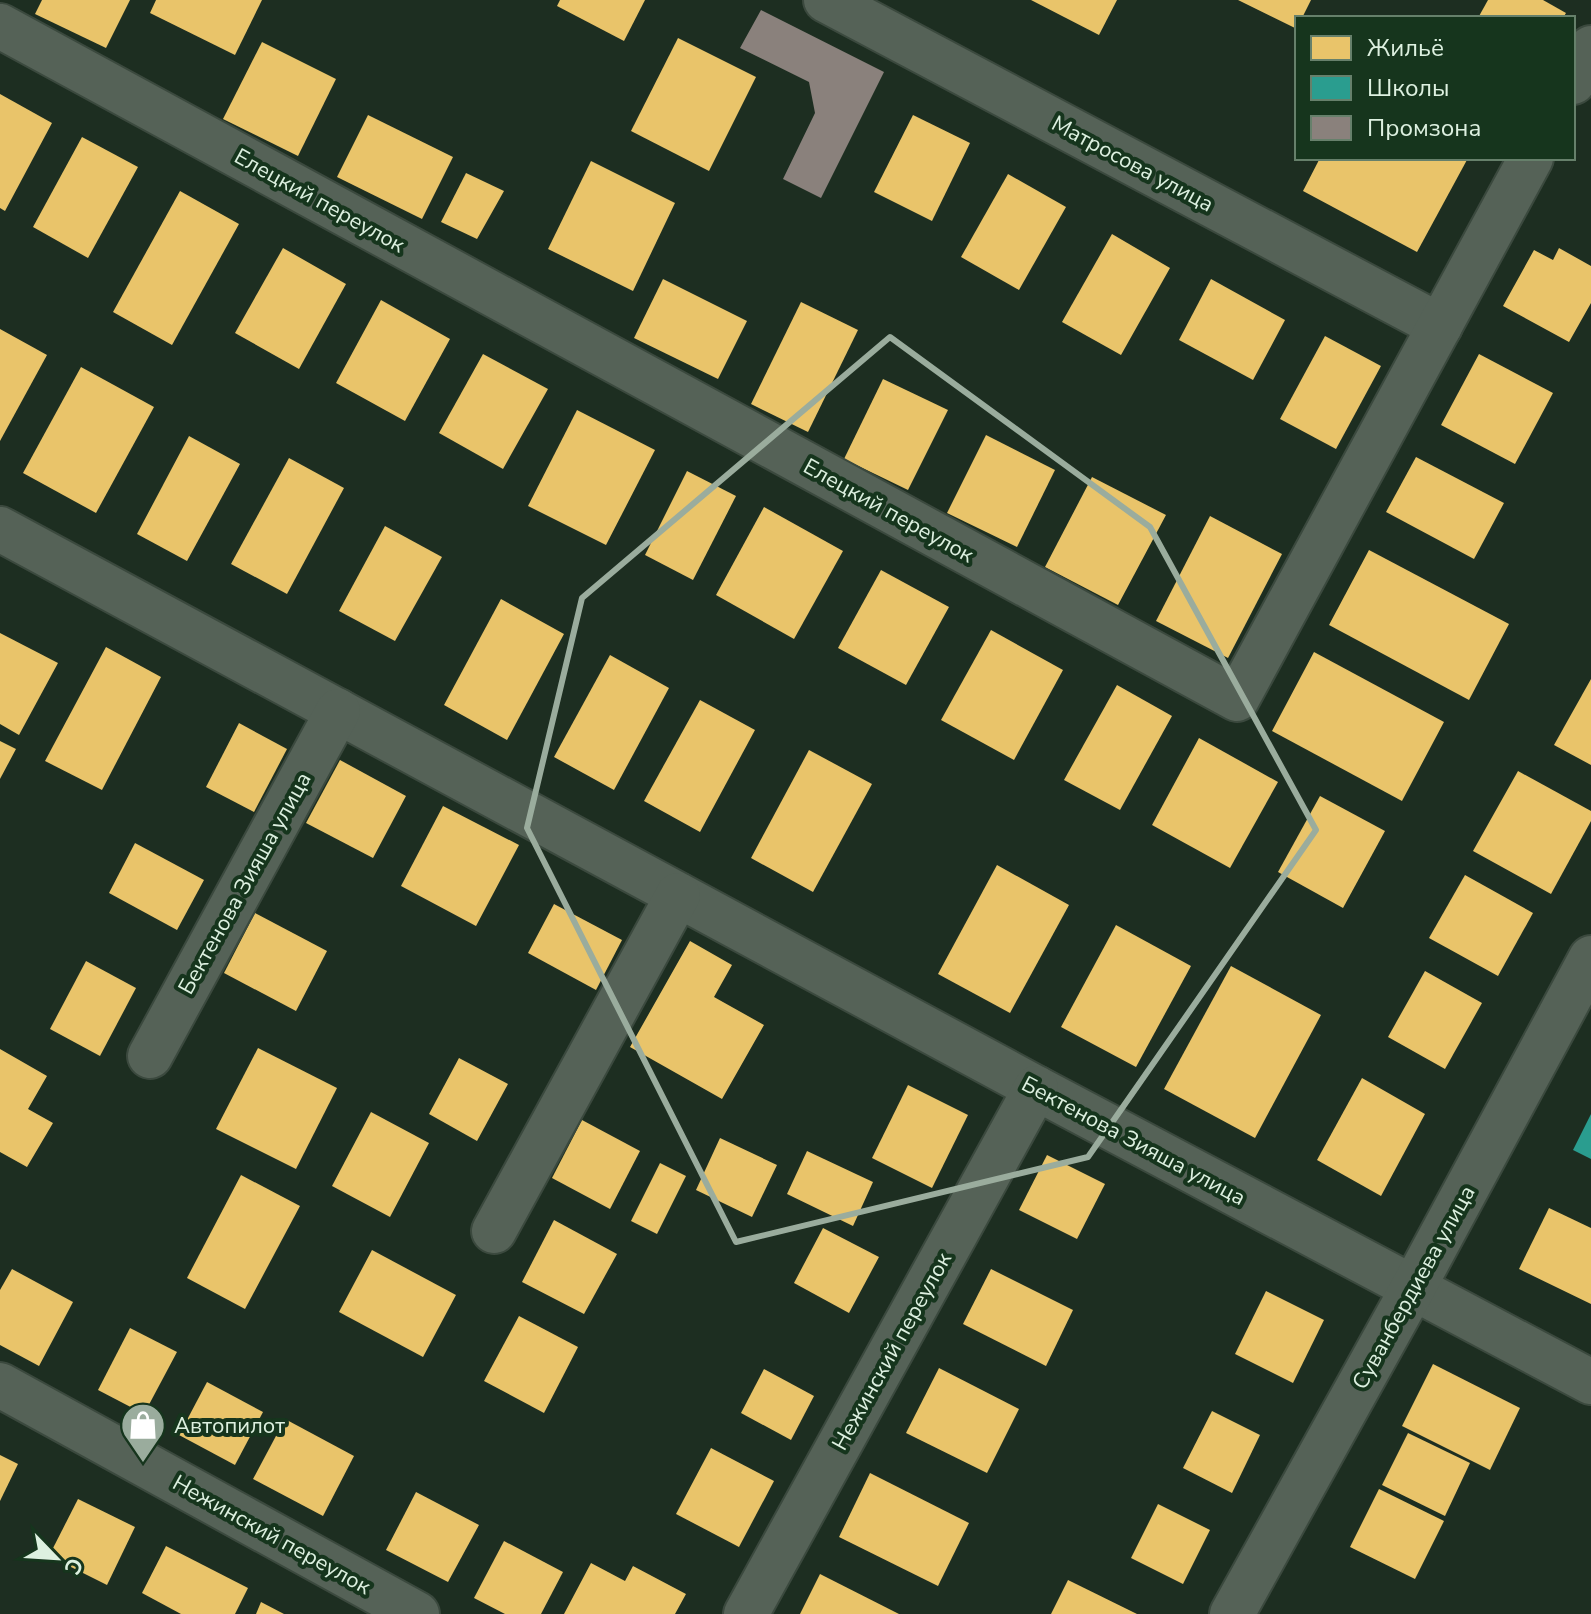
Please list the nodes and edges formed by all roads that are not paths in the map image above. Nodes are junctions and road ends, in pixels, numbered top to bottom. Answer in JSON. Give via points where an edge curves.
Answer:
{"nodes":[{"id":1,"x":826,"y":0,"type":"edge"},
{"id":2,"x":0,"y":26,"type":"edge"},
{"id":3,"x":1591,"y":48,"type":"edge"},
{"id":4,"x":1575,"y":78,"type":"edge"},
{"id":5,"x":1530,"y":160,"type":"edge"},
{"id":6,"x":1440,"y":326,"type":"junction"},
{"id":7,"x":2,"y":535,"type":"edge"},
{"id":8,"x":338,"y":711,"type":"junction"},
{"id":9,"x":678,"y":895,"type":"junction"},
{"id":10,"x":1591,"y":958,"type":"edge"},
{"id":11,"x":150,"y":1056,"type":"dead end"},
{"id":12,"x":1036,"y":1088,"type":"junction"},
{"id":13,"x":494,"y":1231,"type":"dead end"},
{"id":14,"x":1413,"y":1288,"type":"junction"},
{"id":15,"x":1591,"y":1382,"type":"edge"},
{"id":16,"x":0,"y":1385,"type":"edge"},
{"id":17,"x":417,"y":1614,"type":"edge"},
{"id":18,"x":746,"y":1614,"type":"edge"},
{"id":19,"x":1232,"y":1614,"type":"edge"}],
"edges":[{"from":1,"to":6,"type":"street","name":"Матросова улица"},
{"from":2,"to":6,"type":"street","name":"Елецкий переулок","via":[[1237,699]]},
{"from":3,"to":4,"type":"street"},
{"from":5,"to":6,"type":"street","name":"Елецкий переулок"},
{"from":7,"to":8,"type":"street","name":"Бектенова Зияша улица"},
{"from":8,"to":9,"type":"street","name":"Бектенова Зияша улица"},
{"from":8,"to":11,"type":"street","name":"Бектенова Зияша улица"},
{"from":9,"to":12,"type":"street","name":"Бектенова Зияша улица"},
{"from":9,"to":13,"type":"street"},
{"from":10,"to":14,"type":"street","name":"Суванбердиева улица"},
{"from":12,"to":14,"type":"street","name":"Бектенова Зияша улица"},
{"from":12,"to":18,"type":"street","name":"Нежинский переулок"},
{"from":14,"to":15,"type":"street","name":"Бектенова Зияша улица"},
{"from":14,"to":19,"type":"street","name":"Суванбердиева улица"},
{"from":16,"to":17,"type":"street","name":"Нежинский переулок"}]}
